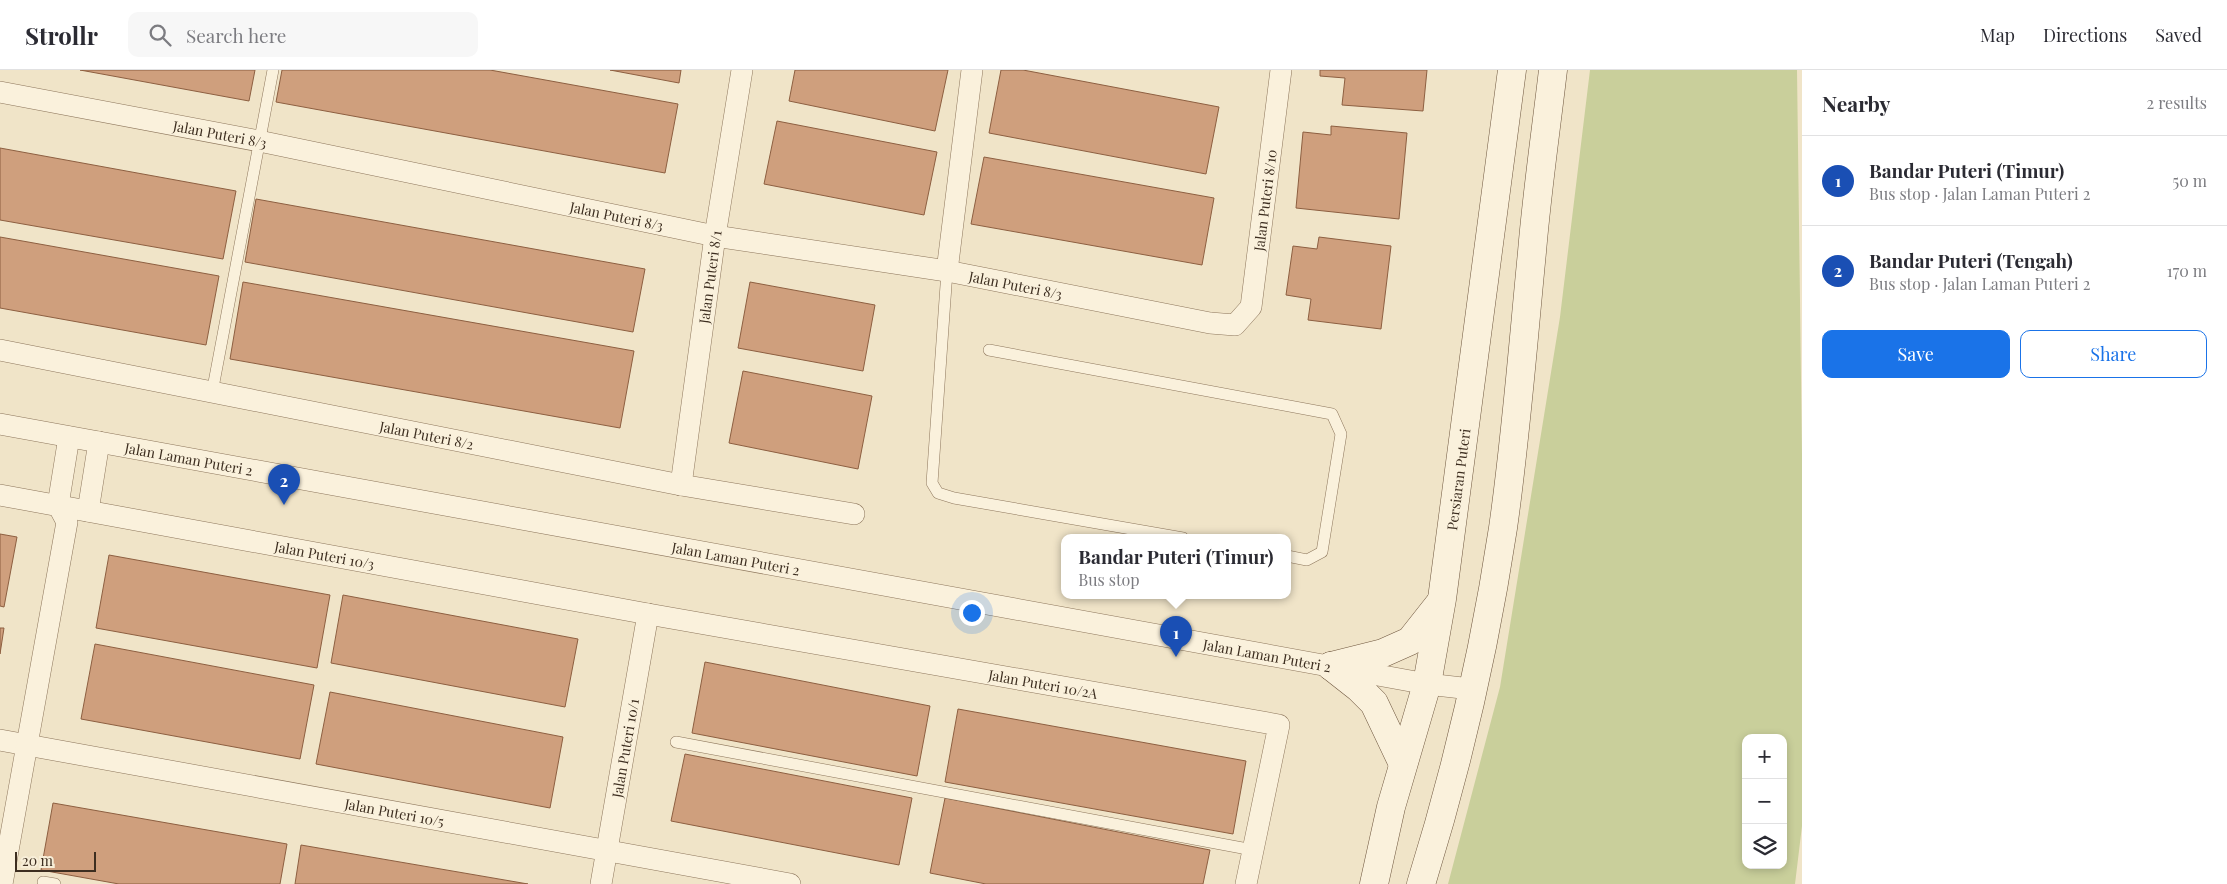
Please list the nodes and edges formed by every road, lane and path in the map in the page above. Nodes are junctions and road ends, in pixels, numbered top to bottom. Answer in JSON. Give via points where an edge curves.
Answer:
{"nodes":[{"id":1,"x":273,"y":70,"type":"edge"},
{"id":2,"x":742,"y":70,"type":"edge"},
{"id":3,"x":972,"y":70,"type":"edge"},
{"id":4,"x":1281,"y":70,"type":"edge"},
{"id":5,"x":1512,"y":70,"type":"edge"},
{"id":6,"x":1553,"y":70,"type":"edge"},
{"id":7,"x":0,"y":92,"type":"edge"},
{"id":8,"x":259,"y":140,"type":"junction"},
{"id":9,"x":715,"y":236,"type":"junction"},
{"id":10,"x":948,"y":271,"type":"junction"},
{"id":11,"x":1235,"y":324,"type":"joint"},
{"id":12,"x":0,"y":350,"type":"edge"},
{"id":13,"x":988,"y":350,"type":"dead end"},
{"id":14,"x":212,"y":393,"type":"junction"},
{"id":15,"x":0,"y":424,"type":"edge"},
{"id":16,"x":69,"y":437,"type":"junction"},
{"id":17,"x":99,"y":442,"type":"junction"},
{"id":18,"x":681,"y":485,"type":"junction"},
{"id":19,"x":0,"y":496,"type":"edge"},
{"id":20,"x":88,"y":511,"type":"junction"},
{"id":21,"x":63,"y":514,"type":"junction"},
{"id":22,"x":854,"y":514,"type":"dead end"},
{"id":23,"x":1161,"y":534,"type":"edge"},
{"id":24,"x":1291,"y":557,"type":"edge"},
{"id":25,"x":1442,"y":599,"type":"junction"},
{"id":26,"x":648,"y":614,"type":"junction"},
{"id":27,"x":1332,"y":666,"type":"junction"},
{"id":28,"x":1427,"y":684,"type":"junction"},
{"id":29,"x":1471,"y":689,"type":"junction"},
{"id":30,"x":0,"y":740,"type":"edge"},
{"id":31,"x":676,"y":742,"type":"dead end"},
{"id":32,"x":27,"y":745,"type":"junction"},
{"id":33,"x":1403,"y":764,"type":"junction"},
{"id":34,"x":1253,"y":850,"type":"junction"},
{"id":35,"x":607,"y":851,"type":"junction"},
{"id":36,"x":43,"y":882,"type":"dead end"},
{"id":37,"x":2,"y":884,"type":"edge"},
{"id":38,"x":55,"y":884,"type":"edge"},
{"id":39,"x":601,"y":884,"type":"edge"},
{"id":40,"x":790,"y":884,"type":"edge"},
{"id":41,"x":1246,"y":884,"type":"edge"},
{"id":42,"x":1374,"y":884,"type":"edge"},
{"id":43,"x":1421,"y":884,"type":"edge"}],
"edges":[{"from":1,"to":8,"type":"lane"},
{"from":2,"to":9,"type":"street","name":"Jalan Puteri 8/1"},
{"from":3,"to":10,"type":"street"},
{"from":4,"to":11,"type":"street","name":"Jalan Puteri 8/10","via":[[1251,308]]},
{"from":5,"to":25,"type":"main road","name":"Persiaran Puteri"},
{"from":6,"to":29,"type":"main road","via":[[1503,526],[1486,627]]},
{"from":7,"to":8,"type":"street","name":"Jalan Puteri 8/3"},
{"from":8,"to":9,"type":"street","name":"Jalan Puteri 8/3"},
{"from":8,"to":14,"type":"lane"},
{"from":9,"to":10,"type":"street","name":"Jalan Puteri 8/3"},
{"from":9,"to":18,"type":"street","name":"Jalan Puteri 8/1"},
{"from":10,"to":11,"type":"street","name":"Jalan Puteri 8/3","via":[[1210,323]]},
{"from":10,"to":23,"type":"lane","via":[[932,484],[938,493]]},
{"from":12,"to":14,"type":"street","name":"Jalan Puteri 8/2"},
{"from":13,"to":24,"type":"lane","via":[[1332,414],[1341,434],[1322,552],[1307,560]]},
{"from":14,"to":18,"type":"street","name":"Jalan Puteri 8/2"},
{"from":15,"to":16,"type":"street","name":"Jalan Laman Puteri 2"},
{"from":16,"to":17,"type":"street","name":"Jalan Laman Puteri 2"},
{"from":16,"to":21,"type":"street"},
{"from":17,"to":20,"type":"street"},
{"from":17,"to":27,"type":"street","name":"Jalan Laman Puteri 2"},
{"from":18,"to":22,"type":"street","name":"Jalan Puteri 8/2"},
{"from":19,"to":21,"type":"street"},
{"from":20,"to":21,"type":"street"},
{"from":20,"to":26,"type":"street","name":"Jalan Puteri 10/3"},
{"from":21,"to":32,"type":"street"},
{"from":25,"to":27,"type":"main road","via":[[1410,642],[1383,653]]},
{"from":25,"to":28,"type":"main road","name":"Persiaran Puteri"},
{"from":26,"to":34,"type":"street","name":"Jalan Puteri 10/2A","via":[[1279,725]]},
{"from":26,"to":35,"type":"street","name":"Jalan Puteri 10/1"},
{"from":27,"to":28,"type":"street","name":"Jalan Laman Puteri 2"},
{"from":27,"to":33,"type":"main road","via":[[1374,703]]},
{"from":28,"to":29,"type":"street","name":"Jalan Laman Puteri 2"},
{"from":28,"to":33,"type":"main road","name":"Persiaran Puteri"},
{"from":29,"to":43,"type":"main road","via":[[1444,810]]},
{"from":30,"to":32,"type":"street","name":"Jalan Puteri 10/5"},
{"from":31,"to":34,"type":"lane"},
{"from":32,"to":35,"type":"street","name":"Jalan Puteri 10/5"},
{"from":32,"to":37,"type":"street"},
{"from":33,"to":42,"type":"main road","name":"Persiaran Puteri"},
{"from":34,"to":41,"type":"street","name":"Jalan Puteri 10/2A"},
{"from":35,"to":39,"type":"street","name":"Jalan Puteri 10/1"},
{"from":35,"to":40,"type":"street","name":"Jalan Puteri 10/5"},
{"from":36,"to":38,"type":"lane"}]}
